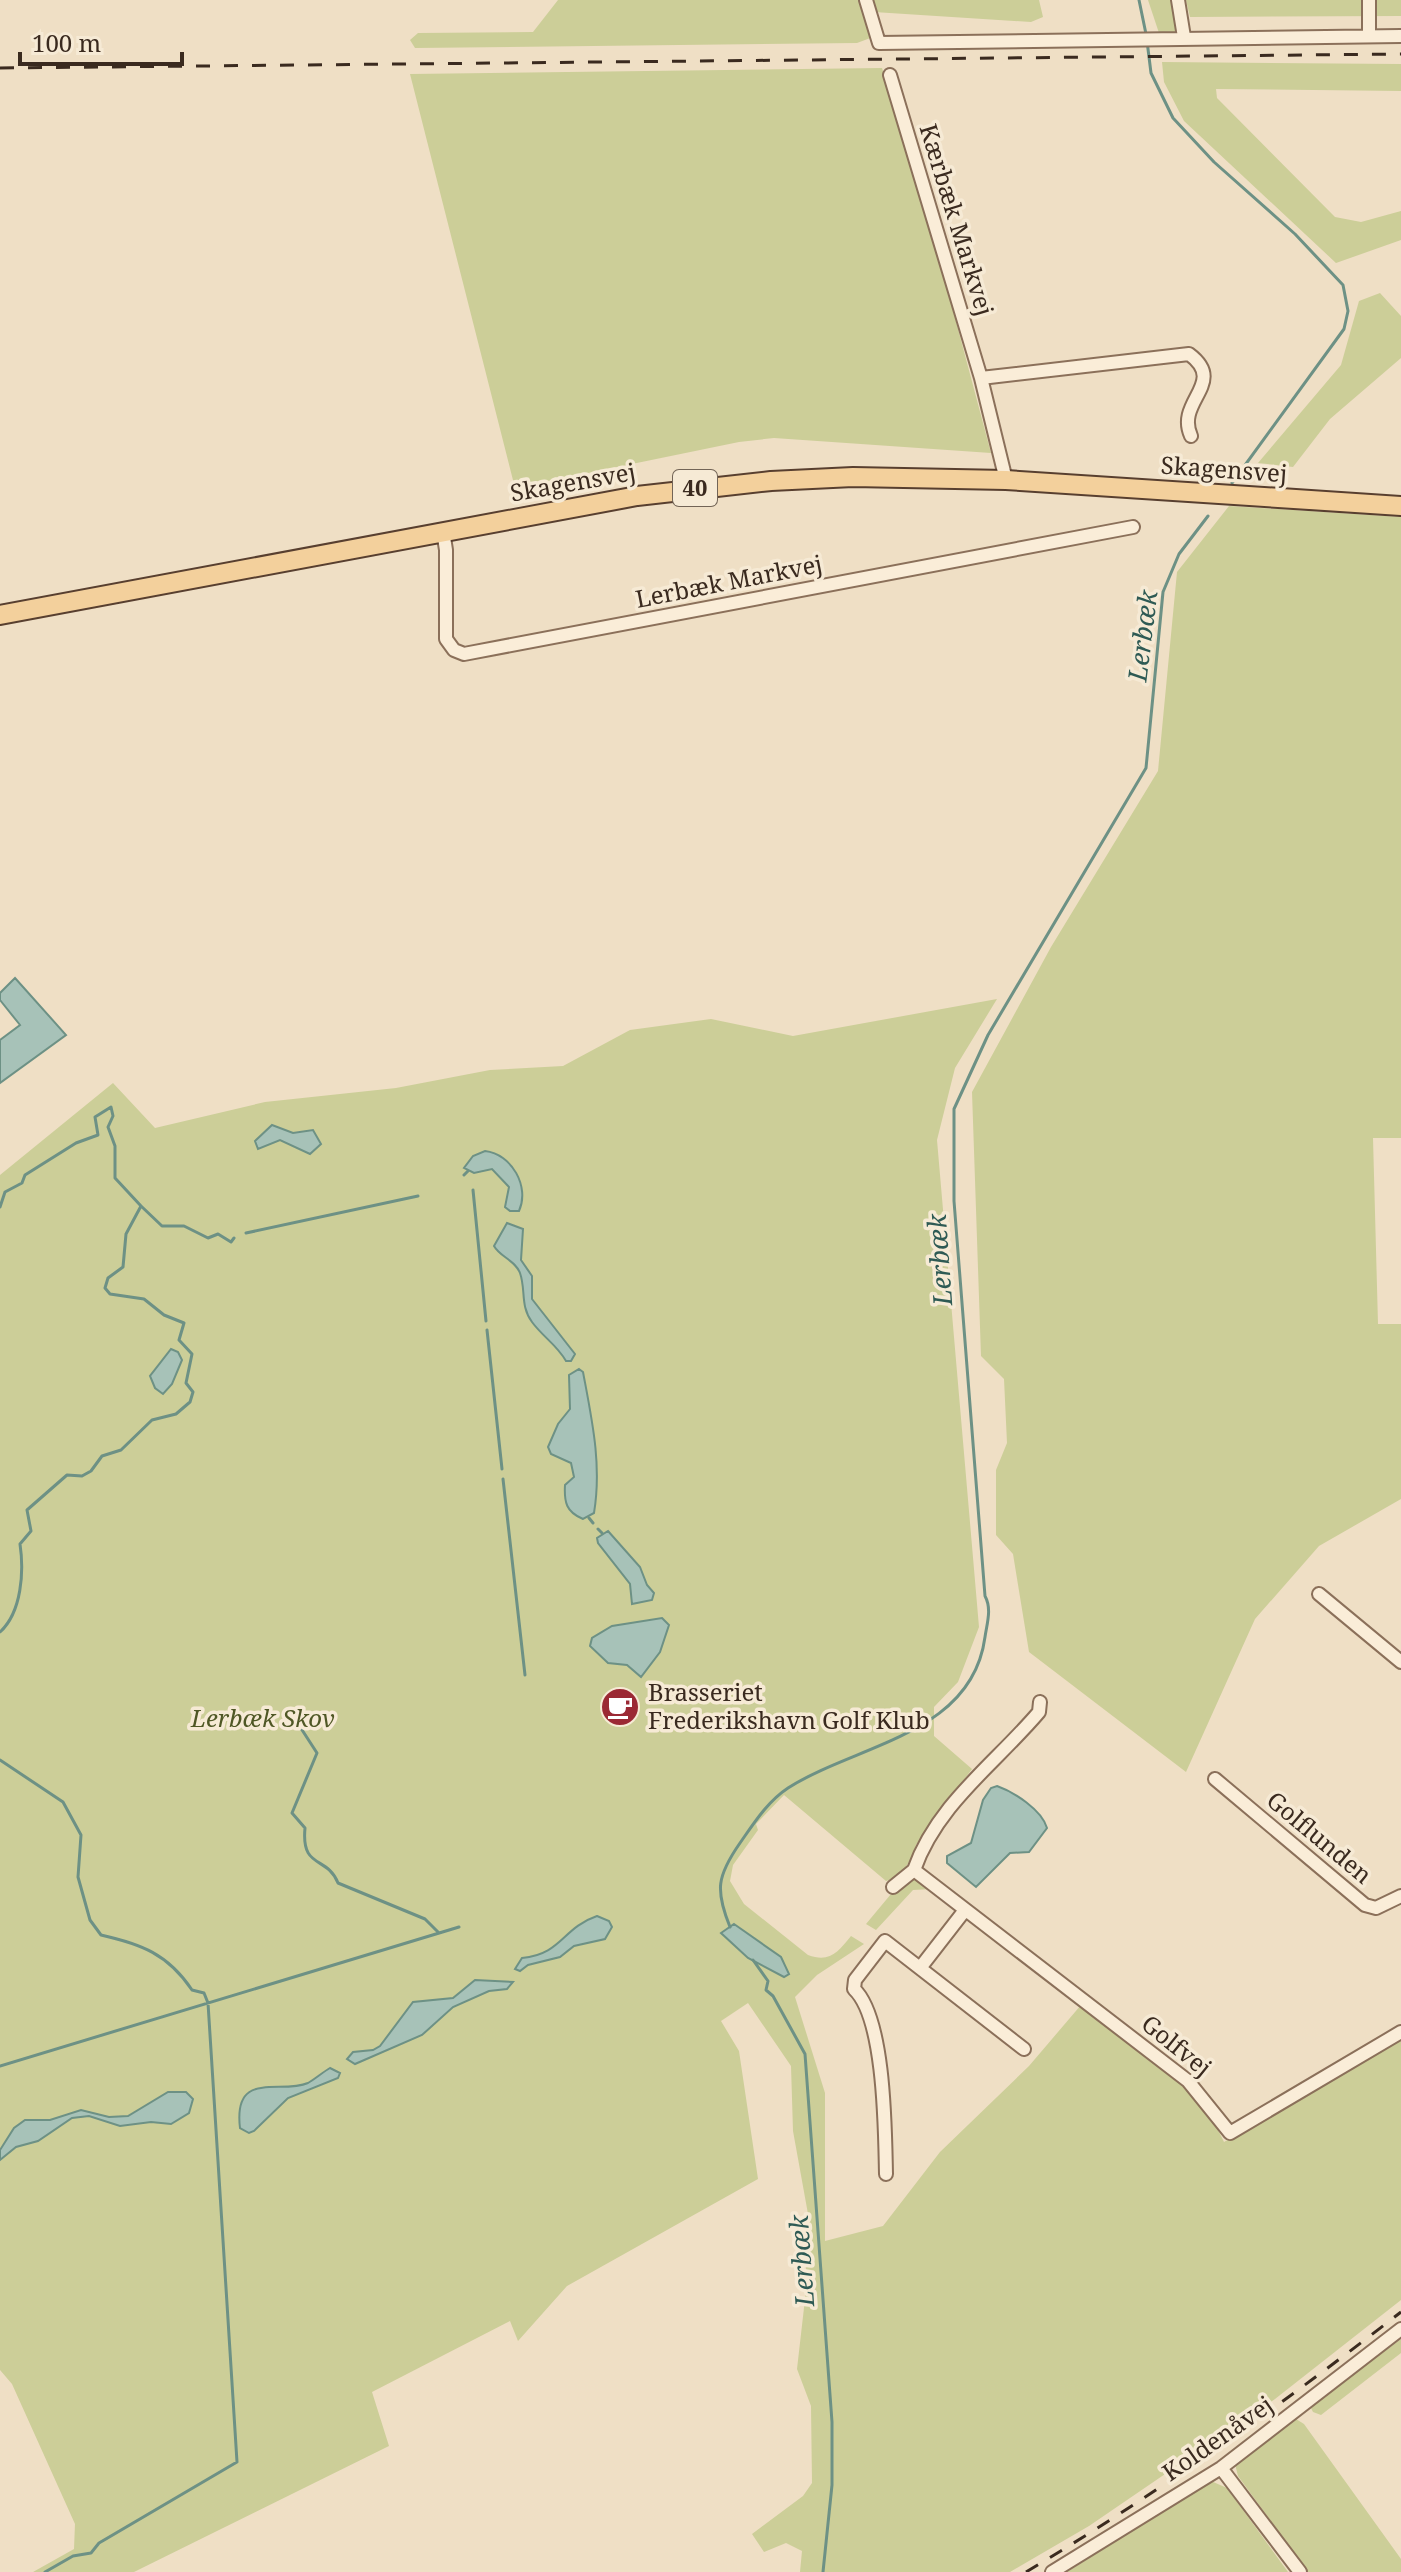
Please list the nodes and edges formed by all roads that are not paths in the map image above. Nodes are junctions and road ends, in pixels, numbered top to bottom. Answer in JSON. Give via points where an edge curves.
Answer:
{"nodes":[{"id":1,"x":866,"y":0,"type":"edge"},
{"id":2,"x":1178,"y":0,"type":"edge"},
{"id":3,"x":1369,"y":0,"type":"edge"},
{"id":4,"x":1369,"y":36,"type":"junction"},
{"id":5,"x":1401,"y":36,"type":"edge"},
{"id":6,"x":1184,"y":37,"type":"junction"},
{"id":7,"x":890,"y":75,"type":"dead end"},
{"id":8,"x":981,"y":378,"type":"junction"},
{"id":9,"x":1191,"y":436,"type":"dead end"},
{"id":10,"x":1006,"y":480,"type":"junction"},
{"id":11,"x":1401,"y":506,"type":"edge"},
{"id":12,"x":1133,"y":527,"type":"dead end"},
{"id":13,"x":443,"y":531,"type":"junction"},
{"id":14,"x":0,"y":615,"type":"edge"},
{"id":15,"x":1319,"y":1594,"type":"dead end"},
{"id":16,"x":1401,"y":1662,"type":"edge"},
{"id":17,"x":1040,"y":1702,"type":"dead end"},
{"id":18,"x":1215,"y":1779,"type":"dead end"},
{"id":19,"x":914,"y":1870,"type":"junction"},
{"id":20,"x":893,"y":1887,"type":"dead end"},
{"id":21,"x":1401,"y":1896,"type":"edge"},
{"id":22,"x":965,"y":1910,"type":"junction"},
{"id":23,"x":920,"y":1968,"type":"junction"},
{"id":24,"x":1401,"y":2032,"type":"edge"},
{"id":25,"x":1024,"y":2049,"type":"dead end"},
{"id":26,"x":886,"y":2174,"type":"dead end"},
{"id":27,"x":1401,"y":2329,"type":"edge"},
{"id":28,"x":1221,"y":2468,"type":"junction"},
{"id":29,"x":1052,"y":2572,"type":"edge"},
{"id":30,"x":1300,"y":2572,"type":"edge"}],
"edges":[{"from":1,"to":6,"type":"street","via":[[879,43]]},
{"from":2,"to":6,"type":"street"},
{"from":3,"to":4,"type":"street"},
{"from":4,"to":5,"type":"street"},
{"from":4,"to":6,"type":"street"},
{"from":7,"to":8,"type":"street","name":"Kærbæk Markvej"},
{"from":8,"to":9,"type":"street","via":[[1189,354],[1205,375],[1190,409]]},
{"from":8,"to":10,"type":"street","name":"Kærbæk Markvej"},
{"from":10,"to":11,"type":"main road","name":"Skagensvej","number":"40"},
{"from":10,"to":13,"type":"main road","name":"Skagensvej","number":"40","via":[[853,477],[728,485]]},
{"from":12,"to":13,"type":"street","name":"Lerbæk Markvej","via":[[464,654],[446,639]]},
{"from":13,"to":14,"type":"main road","name":"Skagensvej","number":"40"},
{"from":15,"to":16,"type":"street"},
{"from":17,"to":19,"type":"street","via":[[1039,1712],[982,1768],[937,1826]]},
{"from":18,"to":21,"type":"street","name":"Golflunden","via":[[1365,1905],[1376,1908]]},
{"from":19,"to":20,"type":"street"},
{"from":19,"to":22,"type":"street","name":"Golfvej"},
{"from":22,"to":23,"type":"street"},
{"from":22,"to":24,"type":"street","name":"Golfvej","via":[[1188,2081],[1230,2133]]},
{"from":23,"to":25,"type":"street"},
{"from":23,"to":26,"type":"street","via":[[885,1941],[855,1980],[854,1989],[865,1999],[883,2084]]},
{"from":27,"to":28,"type":"street","name":"Koldenåvej"},
{"from":28,"to":29,"type":"street","name":"Koldenåvej"},
{"from":28,"to":30,"type":"street"}]}
